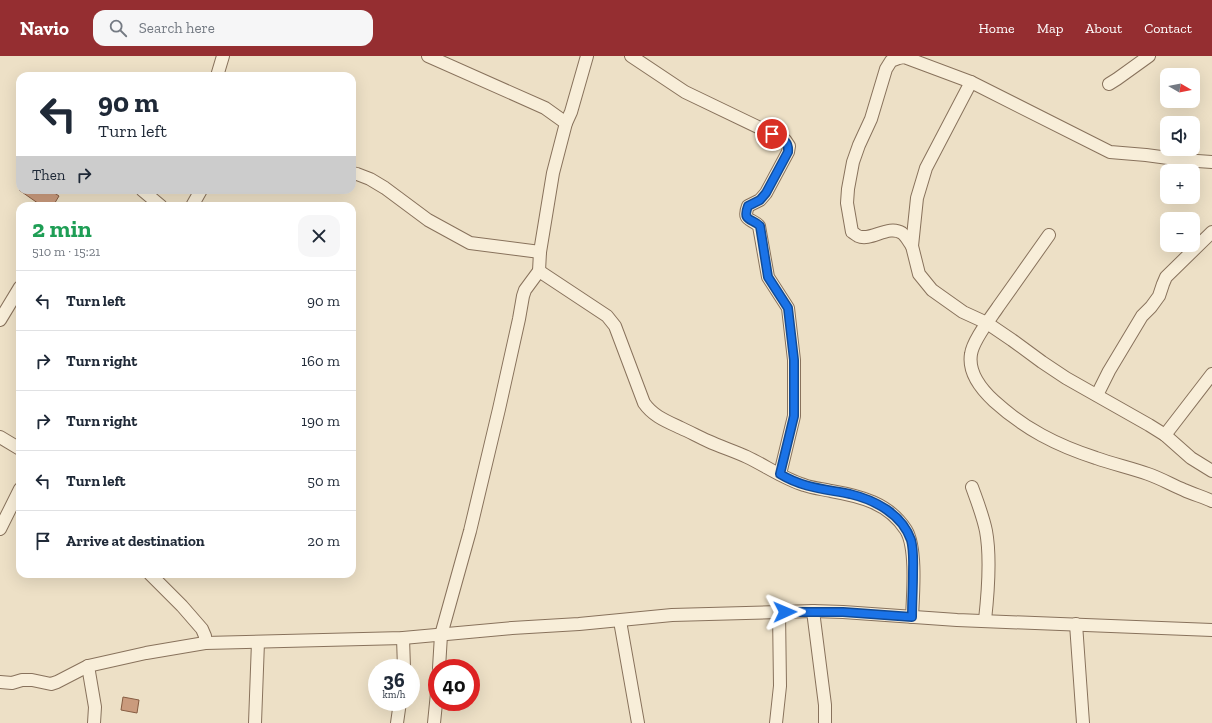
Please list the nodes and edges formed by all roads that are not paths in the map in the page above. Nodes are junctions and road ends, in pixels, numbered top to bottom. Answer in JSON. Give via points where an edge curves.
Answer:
{"nodes":[{"id":1,"x":223,"y":56,"type":"edge"},
{"id":2,"x":428,"y":56,"type":"edge"},
{"id":3,"x":587,"y":56,"type":"edge"},
{"id":4,"x":631,"y":56,"type":"edge"},
{"id":5,"x":904,"y":56,"type":"edge"},
{"id":6,"x":1149,"y":56,"type":"edge"},
{"id":7,"x":218,"y":72,"type":"edge"},
{"id":8,"x":971,"y":82,"type":"junction"},
{"id":9,"x":1109,"y":84,"type":"dead end"},
{"id":10,"x":566,"y":123,"type":"junction"},
{"id":11,"x":1212,"y":162,"type":"edge"},
{"id":12,"x":356,"y":174,"type":"edge"},
{"id":13,"x":147,"y":194,"type":"edge"},
{"id":14,"x":156,"y":202,"type":"edge"},
{"id":15,"x":1212,"y":232,"type":"edge"},
{"id":16,"x":1048,"y":235,"type":"dead end"},
{"id":17,"x":912,"y":246,"type":"junction"},
{"id":18,"x":540,"y":252,"type":"junction"},
{"id":19,"x":538,"y":271,"type":"junction"},
{"id":20,"x":16,"y":294,"type":"edge"},
{"id":21,"x":0,"y":320,"type":"edge"},
{"id":22,"x":987,"y":323,"type":"junction"},
{"id":23,"x":1212,"y":374,"type":"edge"},
{"id":24,"x":1097,"y":395,"type":"junction"},
{"id":25,"x":1165,"y":435,"type":"junction"},
{"id":26,"x":0,"y":438,"type":"edge"},
{"id":27,"x":16,"y":447,"type":"edge"},
{"id":28,"x":1212,"y":471,"type":"edge"},
{"id":29,"x":780,"y":474,"type":"junction"},
{"id":30,"x":972,"y":487,"type":"dead end"},
{"id":31,"x":16,"y":497,"type":"edge"},
{"id":32,"x":1212,"y":501,"type":"edge"},
{"id":33,"x":0,"y":529,"type":"edge"},
{"id":34,"x":154,"y":578,"type":"edge"},
{"id":35,"x":813,"y":611,"type":"junction"},
{"id":36,"x":779,"y":612,"type":"junction"},
{"id":37,"x":912,"y":617,"type":"junction"},
{"id":38,"x":985,"y":620,"type":"junction"},
{"id":39,"x":620,"y":621,"type":"junction"},
{"id":40,"x":1076,"y":624,"type":"junction"},
{"id":41,"x":1212,"y":630,"type":"edge"},
{"id":42,"x":442,"y":635,"type":"junction"},
{"id":43,"x":403,"y":638,"type":"junction"},
{"id":44,"x":258,"y":642,"type":"junction"},
{"id":45,"x":205,"y":644,"type":"junction"},
{"id":46,"x":404,"y":659,"type":"edge"},
{"id":47,"x":440,"y":659,"type":"edge"},
{"id":48,"x":88,"y":666,"type":"junction"},
{"id":49,"x":0,"y":682,"type":"edge"},
{"id":50,"x":399,"y":711,"type":"edge"},
{"id":51,"x":435,"y":711,"type":"edge"},
{"id":52,"x":94,"y":723,"type":"edge"},
{"id":53,"x":255,"y":723,"type":"edge"},
{"id":54,"x":397,"y":723,"type":"edge"},
{"id":55,"x":434,"y":723,"type":"edge"},
{"id":56,"x":638,"y":723,"type":"edge"},
{"id":57,"x":776,"y":723,"type":"edge"},
{"id":58,"x":825,"y":723,"type":"edge"},
{"id":59,"x":1083,"y":723,"type":"edge"}],
"edges":[{"from":1,"to":7,"type":"street"},
{"from":2,"to":10,"type":"street","via":[[545,108]]},
{"from":3,"to":10,"type":"street"},
{"from":4,"to":29,"type":"street","via":[[686,92],[785,140],[789,146],[766,193],[760,200],[748,206],[746,212],[749,220],[760,226],[768,277],[788,308],[794,360],[794,416]]},
{"from":5,"to":8,"type":"street"},
{"from":5,"to":17,"type":"street","via":[[891,61],[886,70],[871,119],[853,162],[847,203],[852,232],[858,236],[896,231]]},
{"from":6,"to":9,"type":"street"},
{"from":8,"to":11,"type":"street","via":[[1110,152]]},
{"from":8,"to":17,"type":"street","via":[[926,168],[917,198]]},
{"from":10,"to":18,"type":"street","via":[[553,173]]},
{"from":12,"to":18,"type":"street","via":[[385,188],[428,220],[470,243]]},
{"from":13,"to":14,"type":"street"},
{"from":15,"to":24,"type":"street","via":[[1166,277],[1159,296],[1142,316]]},
{"from":16,"to":22,"type":"street"},
{"from":17,"to":22,"type":"street","via":[[919,274],[932,290],[963,312]]},
{"from":18,"to":19,"type":"street"},
{"from":19,"to":29,"type":"street","via":[[607,316],[615,326],[644,403],[649,410],[659,418]]},
{"from":19,"to":42,"type":"street","via":[[522,296],[499,409]]},
{"from":20,"to":21,"type":"street"},
{"from":22,"to":24,"type":"street","via":[[1066,378]]},
{"from":22,"to":32,"type":"street","via":[[973,345],[970,360],[973,372],[984,391],[1008,414],[1036,433],[1061,445],[1148,474]]},
{"from":23,"to":25,"type":"street"},
{"from":24,"to":25,"type":"street"},
{"from":25,"to":28,"type":"street","via":[[1191,458]]},
{"from":26,"to":27,"type":"street"},
{"from":29,"to":37,"type":"street","via":[[805,486],[869,500],[886,508],[897,518],[911,541],[913,554]]},
{"from":30,"to":38,"type":"street","via":[[983,517],[987,538],[988,590]]},
{"from":31,"to":33,"type":"street"},
{"from":34,"to":45,"type":"street","via":[[202,629]]},
{"from":35,"to":36,"type":"street"},
{"from":35,"to":37,"type":"street"},
{"from":35,"to":58,"type":"street"},
{"from":36,"to":39,"type":"street","via":[[672,615]]},
{"from":36,"to":57,"type":"street","via":[[780,686]]},
{"from":37,"to":38,"type":"street"},
{"from":38,"to":40,"type":"street"},
{"from":39,"to":42,"type":"street"},
{"from":39,"to":56,"type":"street"},
{"from":40,"to":41,"type":"street"},
{"from":40,"to":59,"type":"street"},
{"from":42,"to":43,"type":"street"},
{"from":42,"to":47,"type":"street"},
{"from":43,"to":44,"type":"street"},
{"from":43,"to":46,"type":"street"},
{"from":44,"to":45,"type":"street"},
{"from":44,"to":53,"type":"street"},
{"from":45,"to":48,"type":"street","via":[[146,653]]},
{"from":48,"to":49,"type":"street","via":[[51,684],[32,680]]},
{"from":48,"to":52,"type":"street","via":[[95,707]]},
{"from":50,"to":54,"type":"street"},
{"from":51,"to":55,"type":"street"}]}
